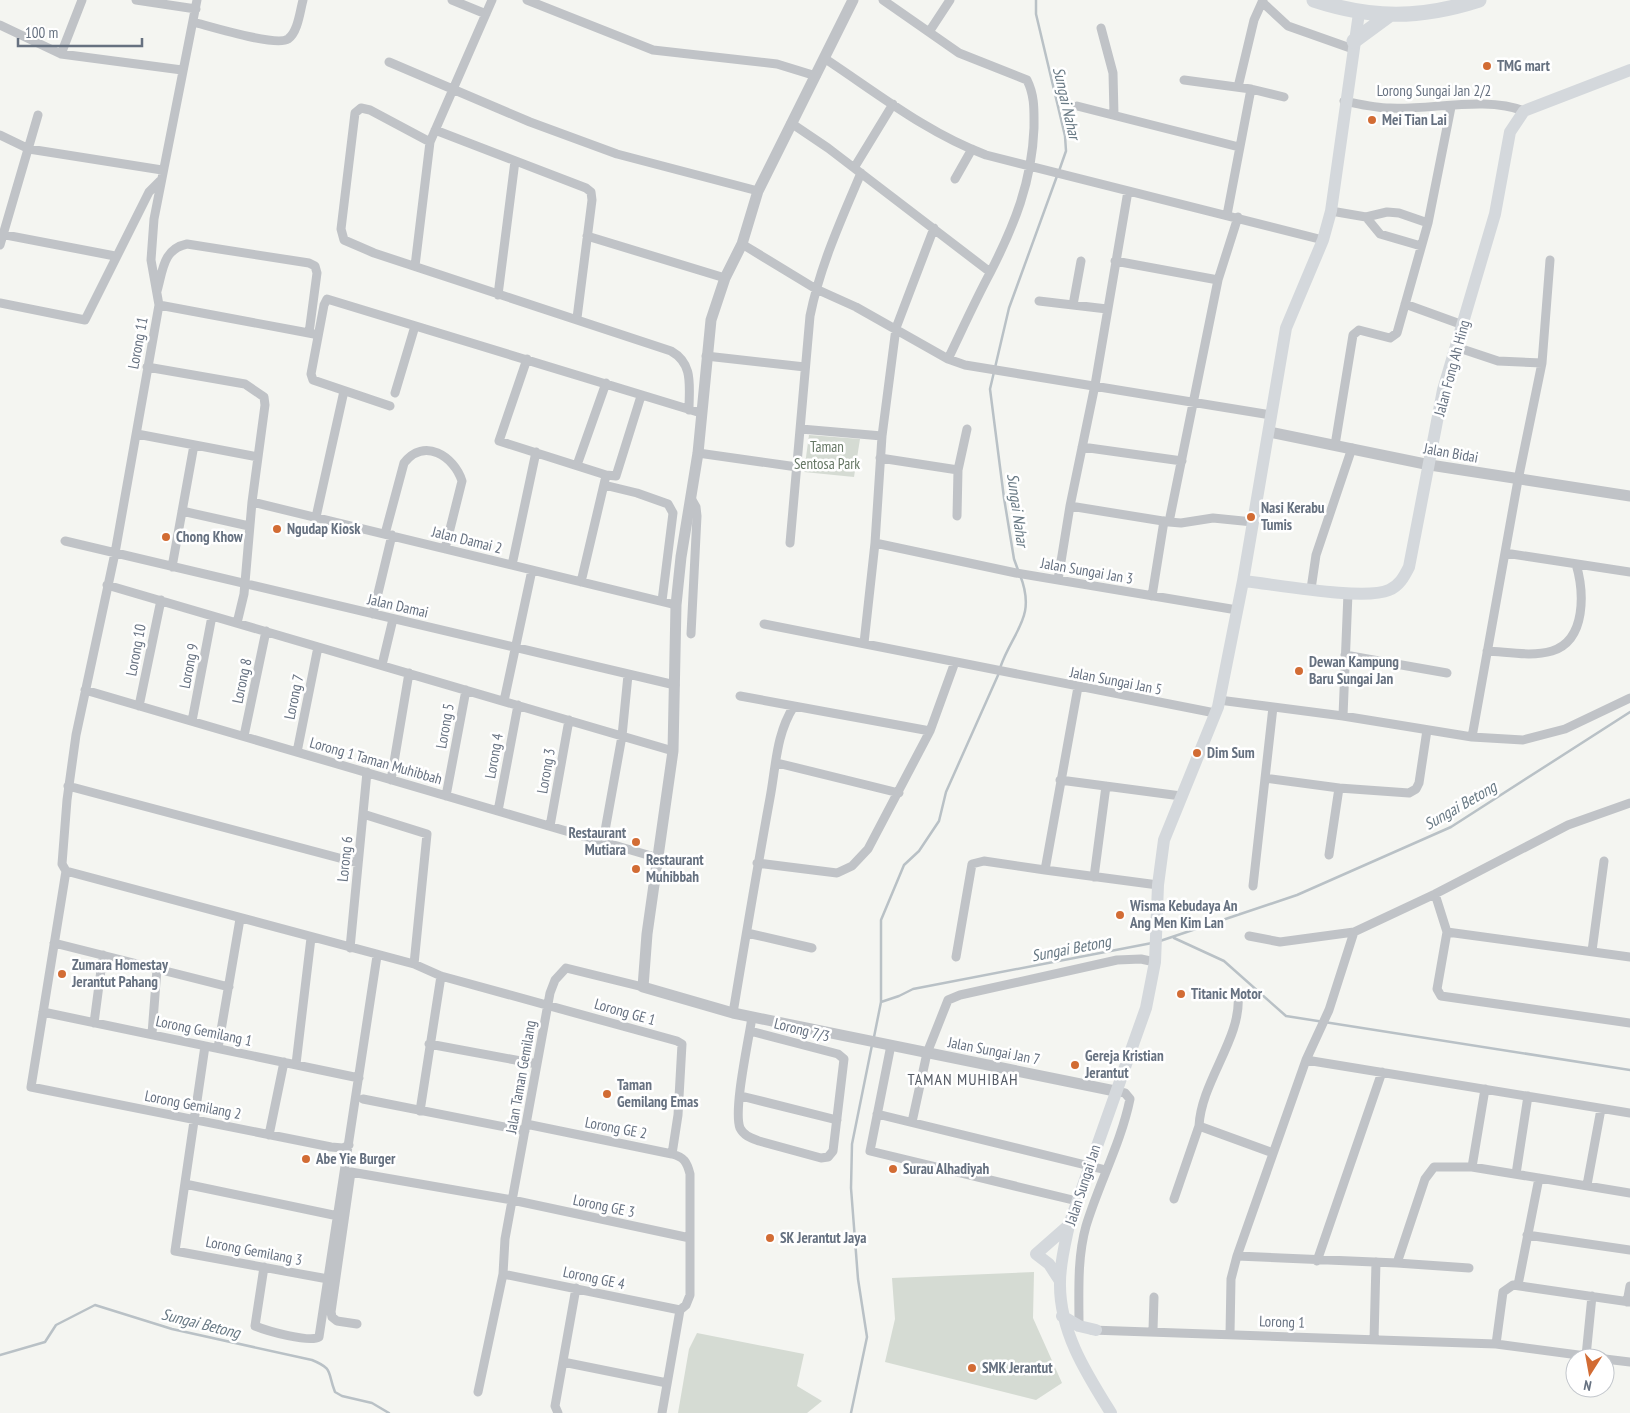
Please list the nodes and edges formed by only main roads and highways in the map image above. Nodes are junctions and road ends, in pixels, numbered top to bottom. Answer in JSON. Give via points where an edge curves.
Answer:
{"nodes":[{"id":1,"x":1314,"y":0,"type":"edge"},
{"id":2,"x":1478,"y":0,"type":"edge"},
{"id":3,"x":1356,"y":6,"type":"edge"},
{"id":4,"x":1388,"y":16,"type":"junction"},
{"id":5,"x":1353,"y":45,"type":"junction"},
{"id":6,"x":1630,"y":70,"type":"edge"},
{"id":7,"x":1243,"y":581,"type":"junction"},
{"id":8,"x":1068,"y":1225,"type":"junction"},
{"id":9,"x":1060,"y":1281,"type":"junction"},
{"id":10,"x":1062,"y":1316,"type":"junction"},
{"id":11,"x":1075,"y":1348,"type":"junction"},
{"id":12,"x":1111,"y":1413,"type":"edge"}],
"edges":[{"from":1,"to":3,"type":"main road"},
{"from":2,"to":4,"type":"main road","via":[[1451,8]]},
{"from":3,"to":4,"type":"main road"},
{"from":3,"to":5,"type":"main road","name":"Jalan Sungai Jan"},
{"from":4,"to":5,"type":"main road","via":[[1370,27]]},
{"from":5,"to":7,"type":"main road","name":"Jalan Sungai Jan","via":[[1330,211],[1323,240],[1286,328]]},
{"from":6,"to":7,"type":"main road","name":"Jalan Fong Ah Hing","via":[[1524,110],[1510,132],[1495,214],[1443,390],[1409,567],[1404,577],[1397,585],[1384,591],[1348,593]]},
{"from":7,"to":8,"type":"main road","name":"Jalan Sungai Jan","via":[[1219,700],[1164,840],[1155,958],[1146,1008]]},
{"from":8,"to":9,"type":"main road","name":"Jalan Sungai Jan"},
{"from":8,"to":9,"type":"main road","via":[[1036,1254],[1049,1264]]},
{"from":9,"to":10,"type":"main road","name":"Jalan Sungai Jan"},
{"from":10,"to":11,"type":"main road","name":"Jalan Sungai Jan"},
{"from":10,"to":11,"type":"main road","via":[[1079,1326],[1098,1330],[1088,1334]]},
{"from":11,"to":12,"type":"main road","name":"Jalan Sungai Jan"}]}
